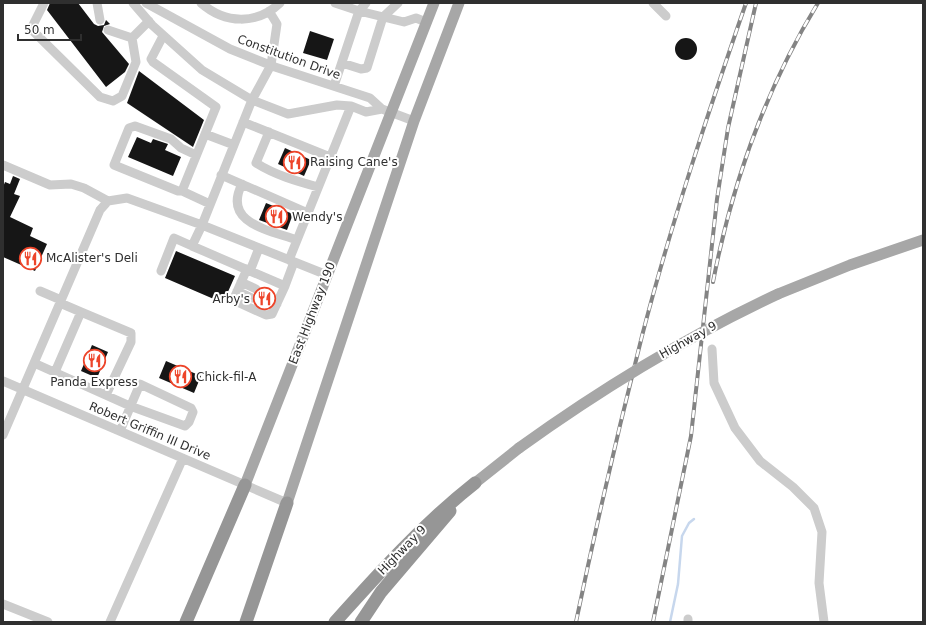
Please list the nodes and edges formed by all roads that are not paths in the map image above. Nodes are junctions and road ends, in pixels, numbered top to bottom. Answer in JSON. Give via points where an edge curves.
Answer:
{"nodes":[{"id":1,"x":44,"y":3,"type":"edge"},
{"id":2,"x":97,"y":3,"type":"edge"},
{"id":3,"x":134,"y":3,"type":"edge"},
{"id":4,"x":146,"y":3,"type":"edge"},
{"id":5,"x":201,"y":3,"type":"edge"},
{"id":6,"x":280,"y":3,"type":"edge"},
{"id":7,"x":335,"y":3,"type":"edge"},
{"id":8,"x":366,"y":3,"type":"edge"},
{"id":9,"x":398,"y":3,"type":"edge"},
{"id":10,"x":434,"y":3,"type":"edge"},
{"id":11,"x":459,"y":3,"type":"edge"},
{"id":12,"x":653,"y":3,"type":"edge"},
{"id":13,"x":269,"y":11,"type":"junction"},
{"id":14,"x":359,"y":11,"type":"junction"},
{"id":15,"x":666,"y":16,"type":"dead end"},
{"id":16,"x":383,"y":17,"type":"junction"},
{"id":17,"x":100,"y":20,"type":"dead end"},
{"id":18,"x":149,"y":21,"type":"junction"},
{"id":19,"x":426,"y":22,"type":"junction"},
{"id":20,"x":108,"y":30,"type":"dead end"},
{"id":21,"x":163,"y":36,"type":"junction"},
{"id":22,"x":132,"y":38,"type":"junction"},
{"id":23,"x":342,"y":63,"type":"junction"},
{"id":24,"x":271,"y":65,"type":"junction"},
{"id":25,"x":334,"y":86,"type":"junction"},
{"id":26,"x":252,"y":100,"type":"junction"},
{"id":27,"x":351,"y":106,"type":"junction"},
{"id":28,"x":387,"y":110,"type":"junction"},
{"id":29,"x":414,"y":121,"type":"junction"},
{"id":30,"x":243,"y":122,"type":"junction"},
{"id":31,"x":269,"y":132,"type":"junction"},
{"id":32,"x":205,"y":134,"type":"junction"},
{"id":33,"x":234,"y":145,"type":"junction"},
{"id":34,"x":196,"y":155,"type":"junction"},
{"id":35,"x":330,"y":157,"type":"junction"},
{"id":36,"x":3,"y":165,"type":"edge"},
{"id":37,"x":221,"y":175,"type":"junction"},
{"id":38,"x":242,"y":184,"type":"junction"},
{"id":39,"x":318,"y":187,"type":"junction"},
{"id":40,"x":182,"y":191,"type":"junction"},
{"id":41,"x":108,"y":201,"type":"junction"},
{"id":42,"x":210,"y":204,"type":"junction"},
{"id":43,"x":308,"y":213,"type":"junction"},
{"id":44,"x":202,"y":225,"type":"junction"},
{"id":45,"x":297,"y":240,"type":"junction"},
{"id":46,"x":923,"y":240,"type":"edge"},
{"id":47,"x":192,"y":246,"type":"junction"},
{"id":48,"x":259,"y":248,"type":"junction"},
{"id":49,"x":291,"y":261,"type":"junction"},
{"id":50,"x":248,"y":270,"type":"junction"},
{"id":51,"x":161,"y":271,"type":"dead end"},
{"id":52,"x":328,"y":275,"type":"junction"},
{"id":53,"x":285,"y":286,"type":"junction"},
{"id":54,"x":239,"y":287,"type":"junction"},
{"id":55,"x":40,"y":292,"type":"dead end"},
{"id":56,"x":254,"y":294,"type":"tunnel mouth"},
{"id":57,"x":264,"y":298,"type":"tunnel mouth"},
{"id":58,"x":60,"y":302,"type":"junction"},
{"id":59,"x":277,"y":304,"type":"junction"},
{"id":60,"x":81,"y":312,"type":"junction"},
{"id":61,"x":712,"y":349,"type":"dead end"},
{"id":62,"x":34,"y":363,"type":"junction"},
{"id":63,"x":55,"y":372,"type":"junction"},
{"id":64,"x":3,"y":381,"type":"edge"},
{"id":65,"x":22,"y":390,"type":"junction"},
{"id":66,"x":106,"y":395,"type":"junction"},
{"id":67,"x":130,"y":406,"type":"junction"},
{"id":68,"x":7,"y":418,"type":"edge"},
{"id":69,"x":120,"y":431,"type":"junction"},
{"id":70,"x":3,"y":435,"type":"edge"},
{"id":71,"x":183,"y":458,"type":"junction"},
{"id":72,"x":475,"y":483,"type":"junction"},
{"id":73,"x":245,"y":485,"type":"junction"},
{"id":74,"x":287,"y":503,"type":"junction"},
{"id":75,"x":3,"y":604,"type":"edge"},
{"id":76,"x":39,"y":620,"type":"edge"},
{"id":77,"x":48,"y":622,"type":"edge"},
{"id":78,"x":110,"y":622,"type":"edge"},
{"id":79,"x":186,"y":622,"type":"edge"},
{"id":80,"x":246,"y":622,"type":"edge"},
{"id":81,"x":335,"y":622,"type":"edge"},
{"id":82,"x":361,"y":622,"type":"edge"},
{"id":83,"x":824,"y":622,"type":"edge"}],
"edges":[{"from":1,"to":22,"type":"street","via":[[31,29],[100,97],[113,101],[122,96],[136,62]]},
{"from":2,"to":17,"type":"street"},
{"from":3,"to":18,"type":"street","name":"Constitution Drive"},
{"from":4,"to":24,"type":"street","name":"Constitution Drive","via":[[230,49]]},
{"from":5,"to":13,"type":"street","via":[[206,8],[233,19],[252,19]]},
{"from":6,"to":13,"type":"street"},
{"from":7,"to":14,"type":"street"},
{"from":8,"to":14,"type":"street"},
{"from":9,"to":16,"type":"street"},
{"from":10,"to":19,"type":"main road","name":"East Highway 190"},
{"from":11,"to":29,"type":"main road"},
{"from":12,"to":15,"type":"street"},
{"from":13,"to":24,"type":"street","via":[[277,24]]},
{"from":14,"to":16,"type":"street"},
{"from":14,"to":23,"type":"street"},
{"from":16,"to":19,"type":"street","via":[[404,22],[416,18]]},
{"from":16,"to":23,"type":"street","via":[[367,68],[361,69]]},
{"from":18,"to":21,"type":"street","name":"Constitution Drive"},
{"from":18,"to":22,"type":"street"},
{"from":19,"to":28,"type":"main road","name":"East Highway 190"},
{"from":20,"to":22,"type":"street"},
{"from":21,"to":26,"type":"street","name":"Constitution Drive","via":[[202,70]]},
{"from":21,"to":32,"type":"street","via":[[154,53],[153,62],[216,107]]},
{"from":23,"to":25,"type":"street"},
{"from":24,"to":25,"type":"street","name":"Constitution Drive"},
{"from":24,"to":26,"type":"street"},
{"from":25,"to":28,"type":"street","name":"Constitution Drive","via":[[370,98]]},
{"from":26,"to":27,"type":"street","name":"Constitution Drive","via":[[288,114],[306,112],[322,106]]},
{"from":26,"to":30,"type":"street"},
{"from":27,"to":28,"type":"street","name":"Constitution Drive","via":[[366,112]]},
{"from":27,"to":35,"type":"street"},
{"from":28,"to":29,"type":"street","name":"Constitution Drive"},
{"from":28,"to":52,"type":"main road","name":"East Highway 190"},
{"from":29,"to":74,"type":"main road"},
{"from":30,"to":31,"type":"street"},
{"from":30,"to":33,"type":"street"},
{"from":31,"to":35,"type":"street"},
{"from":31,"to":39,"type":"street","via":[[256,163],[300,183]]},
{"from":32,"to":33,"type":"street"},
{"from":32,"to":34,"type":"street"},
{"from":33,"to":37,"type":"street"},
{"from":34,"to":40,"type":"street"},
{"from":34,"to":40,"type":"street","via":[[181,148],[171,139],[135,126],[129,128],[114,162],[114,165]]},
{"from":35,"to":39,"type":"street"},
{"from":36,"to":41,"type":"street","via":[[50,185],[71,184],[84,188]]},
{"from":37,"to":38,"type":"street"},
{"from":37,"to":42,"type":"street"},
{"from":38,"to":43,"type":"street"},
{"from":38,"to":45,"type":"street","via":[[236,194],[236,206],[245,220]]},
{"from":39,"to":43,"type":"street"},
{"from":40,"to":42,"type":"street"},
{"from":41,"to":44,"type":"street","via":[[127,198]]},
{"from":41,"to":58,"type":"street","via":[[100,210]]},
{"from":42,"to":44,"type":"street"},
{"from":43,"to":45,"type":"street"},
{"from":44,"to":47,"type":"street"},
{"from":44,"to":48,"type":"street"},
{"from":45,"to":49,"type":"street"},
{"from":46,"to":72,"type":"main road","name":"Highway 9","bridge":true,"via":[[850,265],[778,294],[642,365],[519,448]]},
{"from":47,"to":50,"type":"street"},
{"from":47,"to":51,"type":"street","via":[[174,238]]},
{"from":48,"to":49,"type":"street"},
{"from":48,"to":50,"type":"street"},
{"from":49,"to":52,"type":"street"},
{"from":49,"to":53,"type":"street"},
{"from":50,"to":53,"type":"street"},
{"from":50,"to":54,"type":"street"},
{"from":52,"to":73,"type":"main road","name":"East Highway 190"},
{"from":53,"to":59,"type":"street"},
{"from":54,"to":56,"type":"street"},
{"from":54,"to":59,"type":"street","via":[[235,301],[266,315],[272,314]]},
{"from":55,"to":58,"type":"street"},
{"from":57,"to":59,"type":"street"},
{"from":58,"to":60,"type":"street"},
{"from":58,"to":62,"type":"street"},
{"from":60,"to":63,"type":"street"},
{"from":60,"to":66,"type":"street","via":[[131,333],[131,342]]},
{"from":61,"to":83,"type":"street","via":[[714,383],[735,428],[760,461],[793,486],[814,508],[822,532],[819,583]]},
{"from":62,"to":63,"type":"street"},
{"from":62,"to":65,"type":"street"},
{"from":63,"to":66,"type":"street"},
{"from":64,"to":65,"type":"street","name":"Robert Griffin III Drive"},
{"from":65,"to":68,"type":"street"},
{"from":65,"to":69,"type":"street","name":"Robert Griffin III Drive"},
{"from":66,"to":67,"type":"street"},
{"from":67,"to":67,"type":"street","via":[[140,384],[191,408],[193,412],[185,426]]},
{"from":67,"to":69,"type":"street"},
{"from":68,"to":70,"type":"street"},
{"from":69,"to":71,"type":"street","name":"Robert Griffin III Drive"},
{"from":71,"to":73,"type":"street","name":"Robert Griffin III Drive"},
{"from":71,"to":78,"type":"street"},
{"from":72,"to":81,"type":"highway","name":"Highway 9","via":[[443,508],[407,542]]},
{"from":72,"to":82,"type":"highway","name":"Highway 9","via":[[381,592]]},
{"from":73,"to":74,"type":"street","name":"Robert Griffin III Drive"},
{"from":73,"to":79,"type":"highway","name":"East Highway 190"},
{"from":74,"to":80,"type":"highway"},
{"from":75,"to":76,"type":"street"},
{"from":76,"to":77,"type":"street"}]}
